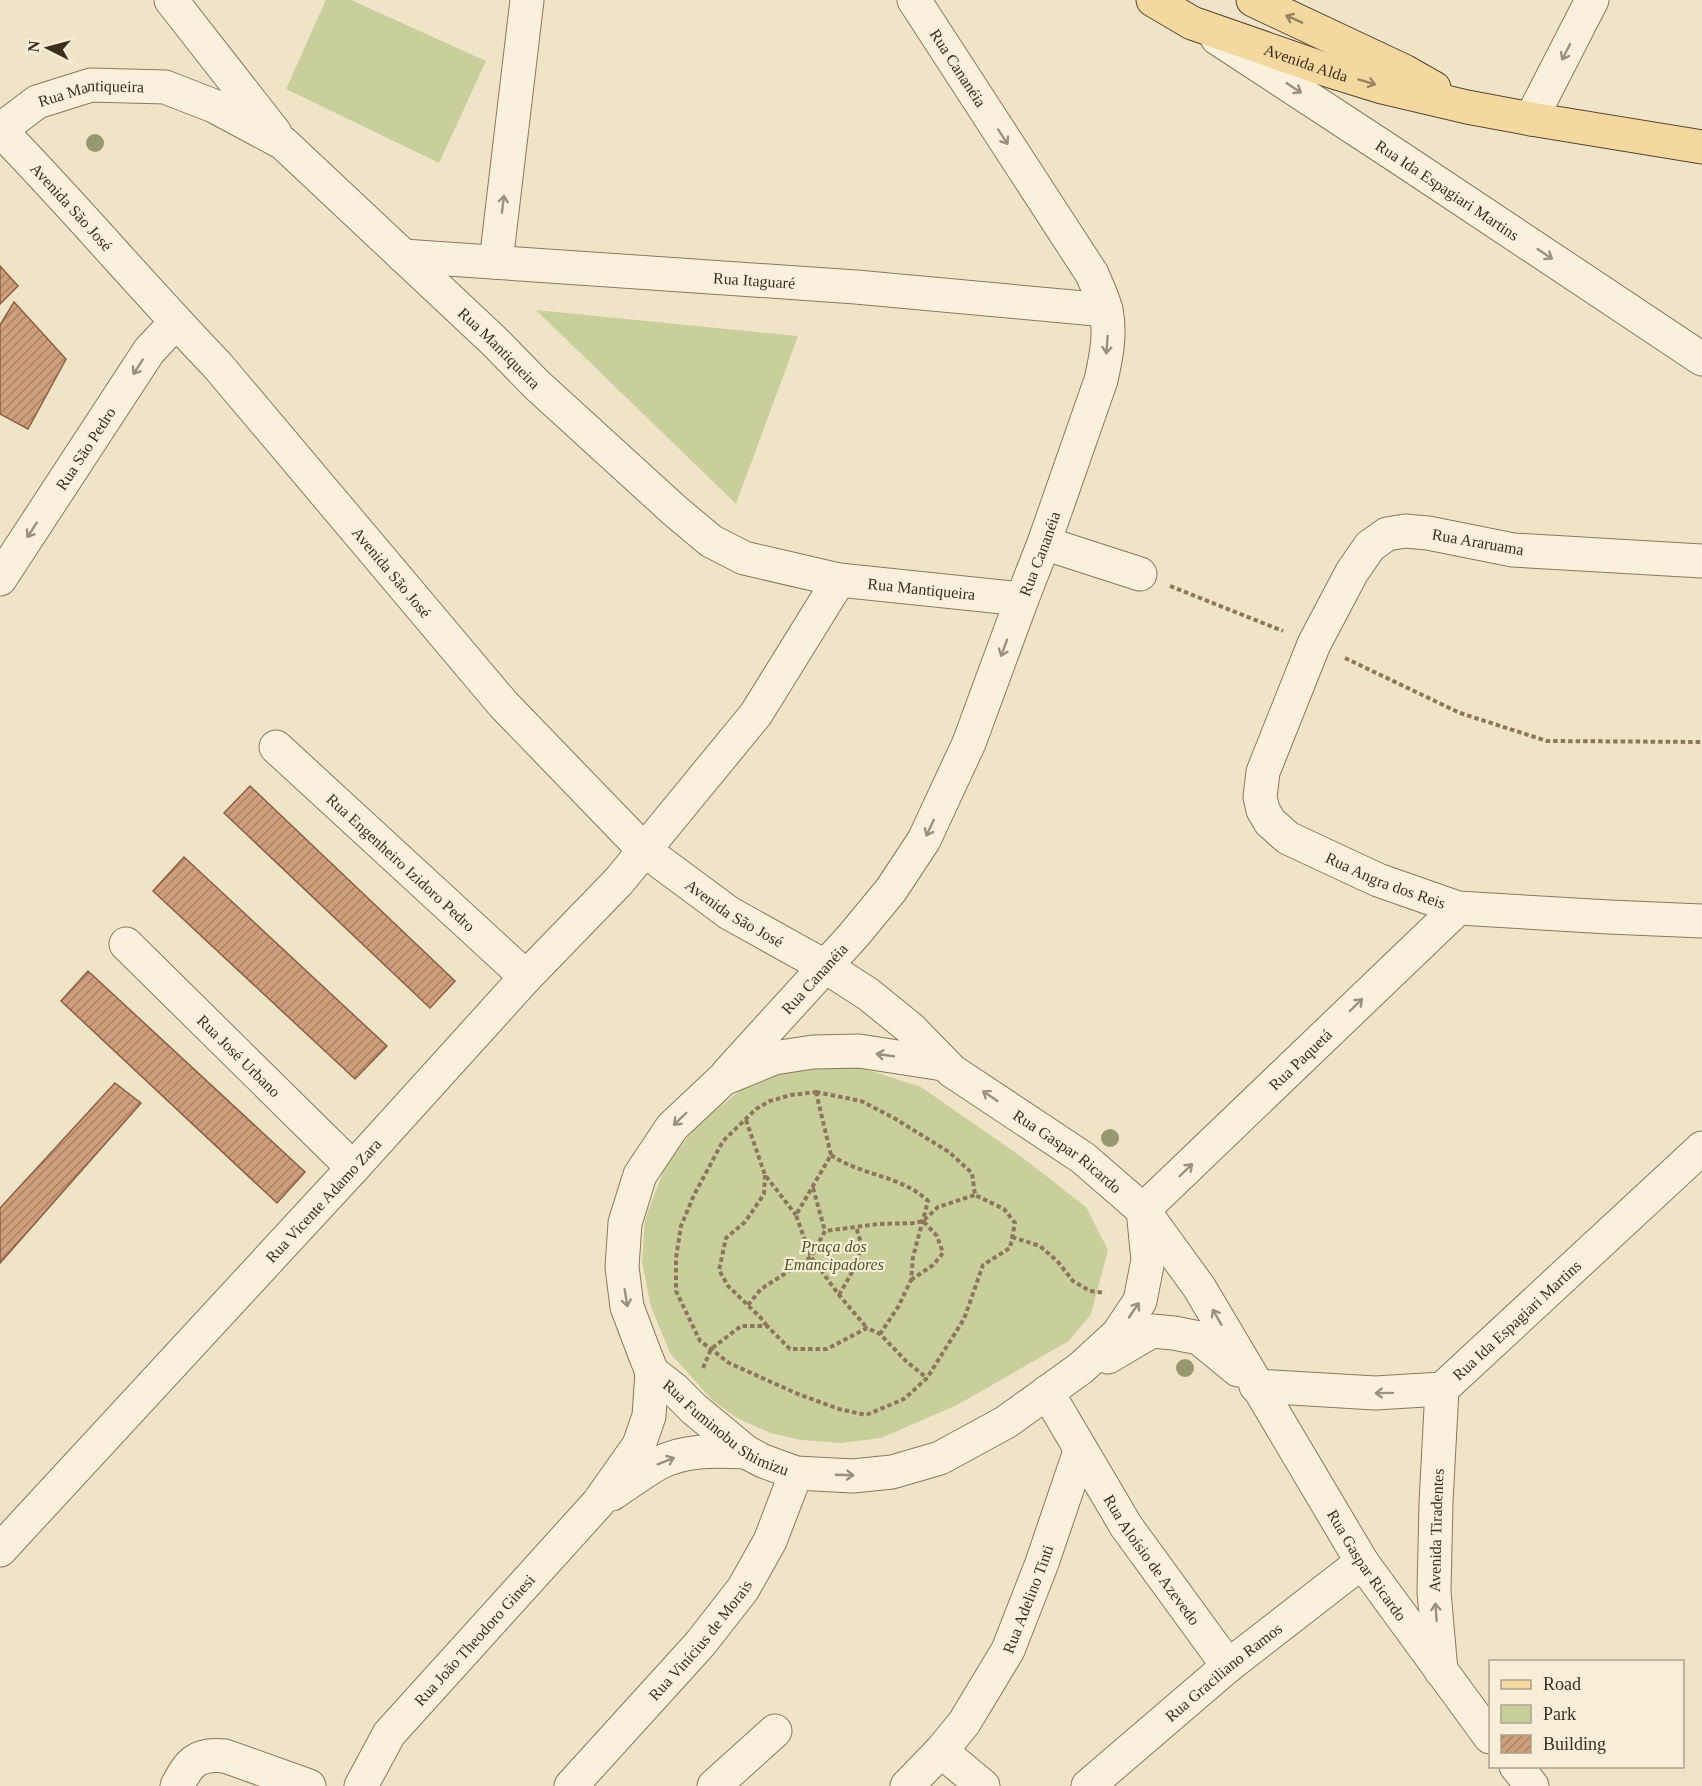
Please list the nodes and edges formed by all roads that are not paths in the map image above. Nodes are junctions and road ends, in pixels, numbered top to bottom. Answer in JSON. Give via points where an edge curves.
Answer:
{"nodes":[{"id":1,"x":171,"y":0,"type":"edge"},
{"id":2,"x":527,"y":0,"type":"edge"},
{"id":3,"x":914,"y":0,"type":"edge"},
{"id":4,"x":1153,"y":0,"type":"edge"},
{"id":5,"x":1592,"y":0,"type":"edge"},
{"id":6,"x":1248,"y":1,"type":"edge"},
{"id":7,"x":1192,"y":22,"type":"junction"},
{"id":8,"x":1467,"y":107,"type":"junction"},
{"id":9,"x":1531,"y":119,"type":"junction"},
{"id":10,"x":0,"y":130,"type":"edge"},
{"id":11,"x":283,"y":143,"type":"junction"},
{"id":12,"x":1702,"y":147,"type":"edge"},
{"id":13,"x":403,"y":256,"type":"junction"},
{"id":14,"x":496,"y":262,"type":"junction"},
{"id":15,"x":1106,"y":310,"type":"junction"},
{"id":16,"x":176,"y":322,"type":"junction"},
{"id":17,"x":1702,"y":359,"type":"edge"},
{"id":18,"x":1044,"y":543,"type":"junction"},
{"id":19,"x":1702,"y":561,"type":"edge"},
{"id":20,"x":1140,"y":574,"type":"road end"},
{"id":21,"x":0,"y":579,"type":"edge"},
{"id":22,"x":839,"y":580,"type":"junction"},
{"id":23,"x":1022,"y":599,"type":"junction"},
{"id":24,"x":1314,"y":644,"type":"joint"},
{"id":25,"x":276,"y":747,"type":"dead end"},
{"id":26,"x":644,"y":850,"type":"junction"},
{"id":27,"x":1458,"y":908,"type":"junction"},
{"id":28,"x":1702,"y":921,"type":"edge"},
{"id":29,"x":126,"y":944,"type":"dead end"},
{"id":30,"x":826,"y":967,"type":"junction"},
{"id":31,"x":526,"y":977,"type":"junction"},
{"id":32,"x":943,"y":1064,"type":"junction"},
{"id":33,"x":723,"y":1079,"type":"junction"},
{"id":34,"x":1702,"y":1148,"type":"edge"},
{"id":35,"x":353,"y":1168,"type":"junction"},
{"id":36,"x":1143,"y":1210,"type":"junction"},
{"id":37,"x":1081,"y":1368,"type":"junction"},
{"id":38,"x":652,"y":1372,"type":"junction"},
{"id":39,"x":1256,"y":1386,"type":"junction"},
{"id":40,"x":1442,"y":1389,"type":"junction"},
{"id":41,"x":1047,"y":1392,"type":"junction"},
{"id":42,"x":1080,"y":1451,"type":"junction"},
{"id":43,"x":746,"y":1452,"type":"junction"},
{"id":44,"x":796,"y":1473,"type":"junction"},
{"id":45,"x":598,"y":1503,"type":"junction"},
{"id":46,"x":0,"y":1550,"type":"edge"},
{"id":47,"x":1362,"y":1562,"type":"junction"},
{"id":48,"x":1228,"y":1666,"type":"junction"},
{"id":49,"x":1441,"y":1671,"type":"junction"},
{"id":50,"x":775,"y":1731,"type":"dead end"},
{"id":51,"x":1489,"y":1734,"type":"edge"},
{"id":52,"x":941,"y":1751,"type":"junction"},
{"id":53,"x":1517,"y":1768,"type":"edge"},
{"id":54,"x":177,"y":1786,"type":"edge"},
{"id":55,"x":309,"y":1786,"type":"edge"},
{"id":56,"x":361,"y":1786,"type":"edge"},
{"id":57,"x":571,"y":1786,"type":"edge"},
{"id":58,"x":714,"y":1786,"type":"edge"},
{"id":59,"x":907,"y":1786,"type":"edge"},
{"id":60,"x":983,"y":1786,"type":"edge"},
{"id":61,"x":1088,"y":1786,"type":"edge"},
{"id":62,"x":1532,"y":1786,"type":"edge"}],
"edges":[{"from":1,"to":11,"type":"street"},
{"from":14,"to":2,"type":"street","one_way":true},
{"from":3,"to":15,"type":"street","name":"Rua Cananéia","one_way":true,"via":[[1092,274]]},
{"from":4,"to":7,"type":"main road","name":"Avenida Alda"},
{"from":5,"to":9,"type":"street","one_way":true},
{"from":8,"to":6,"type":"main road","name":"Avenida Alda","one_way":true,"via":[[1404,71]]},
{"from":7,"to":8,"type":"main road","name":"Avenida Alda","one_way":true,"via":[[1382,87]]},
{"from":7,"to":17,"type":"street","name":"Rua Ida Espagiari Martins","one_way":true},
{"from":8,"to":9,"type":"main road","name":"Avenida Alda"},
{"from":9,"to":12,"type":"main road","name":"Avenida Alda"},
{"from":10,"to":11,"type":"street","name":"Rua Mantiqueira","via":[[37,102],[91,85],[165,87],[214,106]]},
{"from":10,"to":16,"type":"street","name":"Avenida São José"},
{"from":11,"to":13,"type":"street","name":"Rua Mantiqueira"},
{"from":13,"to":14,"type":"street","name":"Rua Itaguaré"},
{"from":13,"to":22,"type":"street","name":"Rua Mantiqueira","via":[[537,385],[711,541],[744,558]]},
{"from":14,"to":15,"type":"street","name":"Rua Itaguaré","via":[[856,287]]},
{"from":15,"to":18,"type":"street","name":"Rua Cananéia","one_way":true,"via":[[1108,338],[1101,380]]},
{"from":16,"to":21,"type":"street","name":"Rua São Pedro","one_way":true,"via":[[149,351]]},
{"from":16,"to":26,"type":"street","name":"Avenida São José","via":[[218,366],[502,704]]},
{"from":18,"to":20,"type":"street"},
{"from":18,"to":23,"type":"street","name":"Rua Cananéia"},
{"from":19,"to":24,"type":"street","name":"Rua Araruama","via":[[1514,550],[1428,533],[1387,534],[1371,546],[1352,572]]},
{"from":22,"to":23,"type":"street","name":"Rua Mantiqueira"},
{"from":22,"to":26,"type":"street","name":"Rua Vicente Adamo Zara","via":[[756,714]]},
{"from":23,"to":30,"type":"street","name":"Rua Cananéia","one_way":true,"via":[[969,743],[924,840],[891,890]]},
{"from":24,"to":27,"type":"street","name":"Rua Angra dos Reis","via":[[1263,772],[1263,810],[1288,838],[1378,880]]},
{"from":25,"to":31,"type":"street","name":"Rua Engenheiro Izidoro Pedro"},
{"from":26,"to":30,"type":"street","name":"Avenida São José","via":[[729,913]]},
{"from":26,"to":31,"type":"street","name":"Rua Vicente Adamo Zara"},
{"from":27,"to":28,"type":"street","name":"Rua Angra dos Reis"},
{"from":36,"to":27,"type":"street","name":"Rua Paquetá","one_way":true},
{"from":29,"to":35,"type":"street","name":"Rua José Urbano"},
{"from":30,"to":32,"type":"street","name":"Rua Gaspar Ricardo","via":[[910,1028]]},
{"from":30,"to":33,"type":"street","name":"Rua Cananéia"},
{"from":31,"to":35,"type":"street","name":"Rua Vicente Adamo Zara"},
{"from":32,"to":33,"type":"street","name":"Rua Fuminobu Shimizu","one_way":true,"via":[[859,1051],[813,1052],[774,1058]]},
{"from":36,"to":32,"type":"street","name":"Rua Gaspar Ricardo","one_way":true,"via":[[1083,1158]]},
{"from":33,"to":38,"type":"street","name":"Rua Fuminobu Shimizu","one_way":true,"via":[[672,1127],[640,1175],[625,1223],[622,1267],[627,1307]]},
{"from":34,"to":40,"type":"street","name":"Rua Ida Espagiari Martins"},
{"from":35,"to":46,"type":"street","name":"Rua Vicente Adamo Zara"},
{"from":37,"to":36,"type":"street","name":"Rua Fuminobu Shimizu","one_way":true,"via":[[1118,1334],[1140,1301],[1148,1260]]},
{"from":39,"to":36,"type":"street","name":"Rua Gaspar Ricardo","one_way":true,"via":[[1199,1287]]},
{"from":37,"to":39,"type":"street","name":"Rua Gaspar Ricardo","via":[[1152,1331],[1174,1333],[1199,1338]]},
{"from":37,"to":41,"type":"street","name":"Rua Fuminobu Shimizu"},
{"from":38,"to":43,"type":"street","name":"Rua Fuminobu Shimizu"},
{"from":38,"to":45,"type":"street","name":"Rua João Theodoro Ginesi","via":[[650,1416],[639,1445]]},
{"from":40,"to":39,"type":"street","name":"Rua Ida Espagiari Martins","one_way":true,"via":[[1375,1393]]},
{"from":39,"to":47,"type":"street","name":"Rua Gaspar Ricardo"},
{"from":49,"to":40,"type":"street","name":"Avenida Tiradentes","one_way":true,"via":[[1434,1592]]},
{"from":41,"to":42,"type":"street"},
{"from":44,"to":41,"type":"street","name":"Rua Fuminobu Shimizu","one_way":true,"via":[[853,1476],[892,1473],[925,1464],[1006,1422]]},
{"from":42,"to":48,"type":"street","name":"Rua Aloísio de Azevedo","via":[[1126,1526]]},
{"from":42,"to":52,"type":"street","name":"Rua Adelino Tinti","via":[[1008,1650],[964,1723]]},
{"from":43,"to":44,"type":"street","name":"Rua Fuminobu Shimizu"},
{"from":45,"to":43,"type":"street","name":"Rua João Theodoro Ginesi","one_way":true,"via":[[661,1462],[708,1450]]},
{"from":44,"to":57,"type":"street","name":"Rua Vinícius de Morais","via":[[770,1540],[743,1590],[700,1644]]},
{"from":45,"to":56,"type":"street","name":"Rua João Theodoro Ginesi","via":[[390,1734]]},
{"from":47,"to":48,"type":"street","name":"Rua Graciliano Ramos"},
{"from":47,"to":49,"type":"street","name":"Rua Gaspar Ricardo"},
{"from":48,"to":61,"type":"street","name":"Rua Graciliano Ramos"},
{"from":49,"to":51,"type":"street","name":"Rua Gaspar Ricardo"},
{"from":50,"to":58,"type":"street"},
{"from":52,"to":59,"type":"street","name":"Rua Adelino Tinti"},
{"from":52,"to":60,"type":"street"},
{"from":53,"to":62,"type":"street"},
{"from":54,"to":55,"type":"street","via":[[188,1765],[212,1754]]}]}
